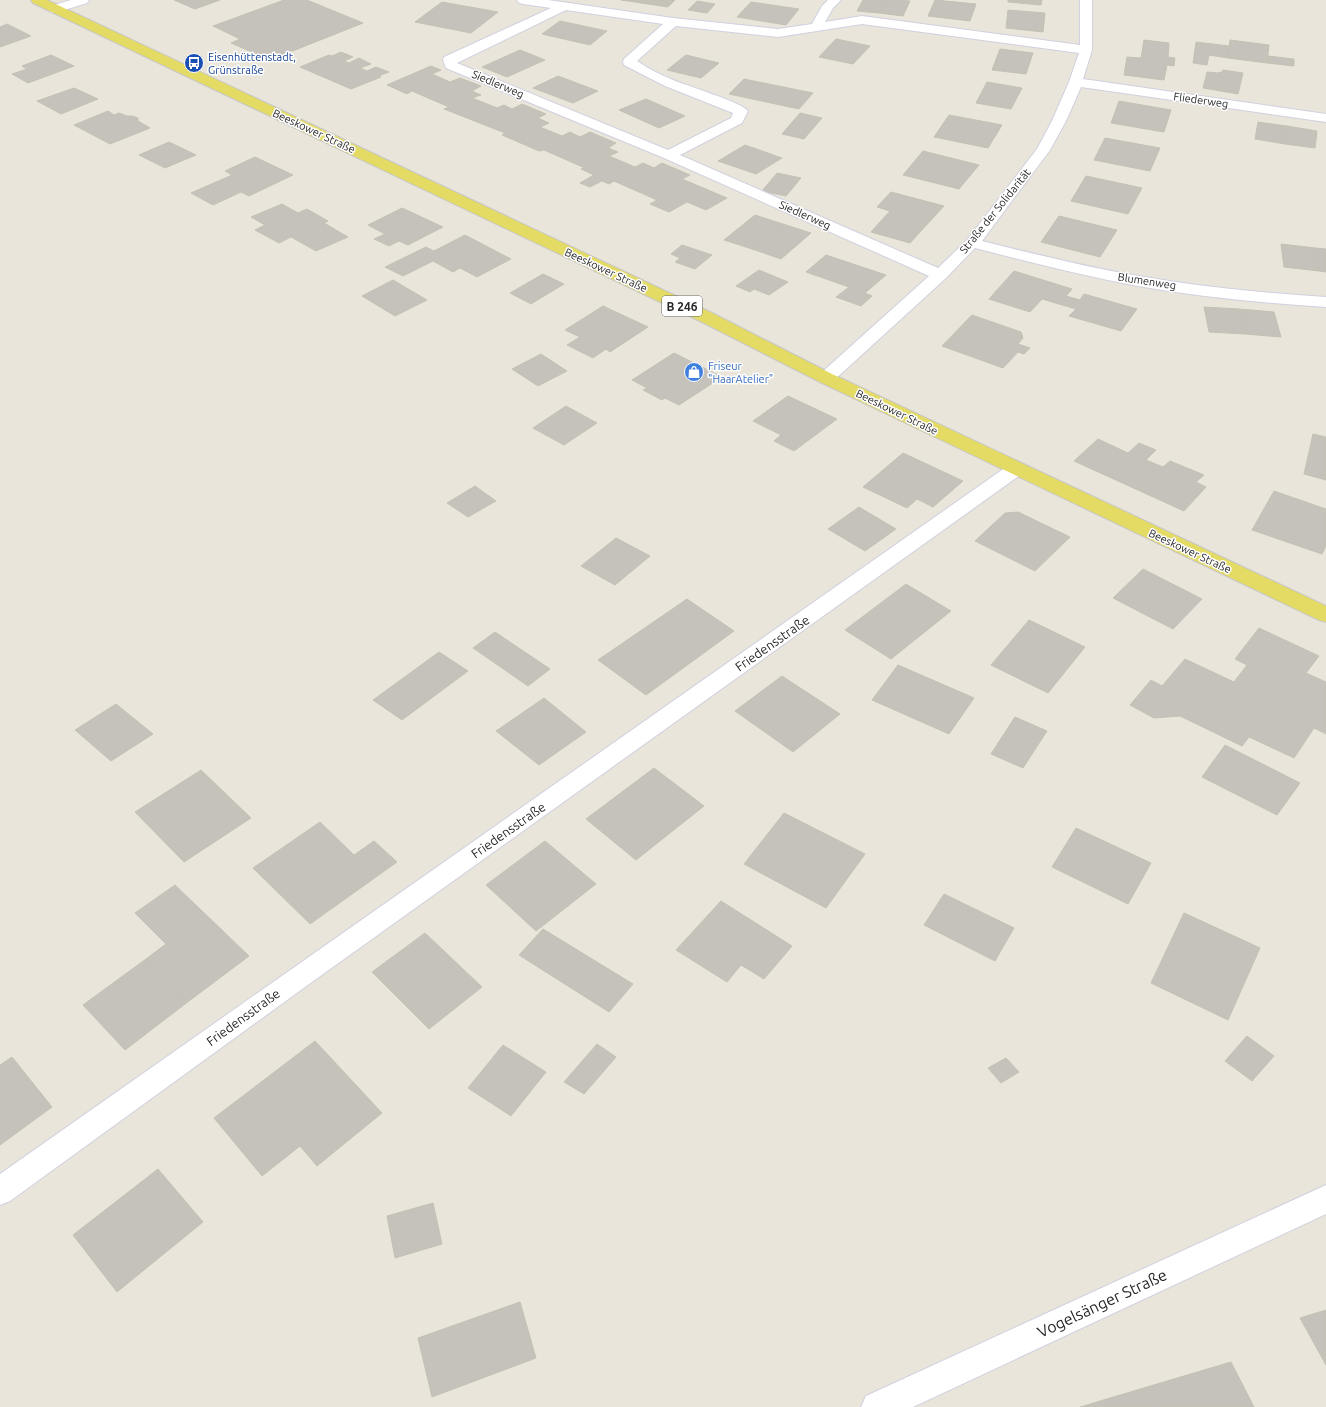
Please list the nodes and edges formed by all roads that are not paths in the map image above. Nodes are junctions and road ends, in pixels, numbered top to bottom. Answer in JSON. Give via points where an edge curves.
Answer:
{"nodes":[{"id":1,"x":37,"y":0,"type":"edge"},
{"id":2,"x":83,"y":0,"type":"edge"},
{"id":3,"x":523,"y":0,"type":"edge"},
{"id":4,"x":835,"y":0,"type":"edge"},
{"id":5,"x":1086,"y":0,"type":"edge"},
{"id":6,"x":565,"y":6,"type":"junction"},
{"id":7,"x":55,"y":9,"type":"junction"},
{"id":8,"x":674,"y":22,"type":"junction"},
{"id":9,"x":816,"y":28,"type":"junction"},
{"id":10,"x":1086,"y":50,"type":"junction"},
{"id":11,"x":1076,"y":82,"type":"junction"},
{"id":12,"x":1326,"y":118,"type":"edge"},
{"id":13,"x":669,"y":156,"type":"junction"},
{"id":14,"x":972,"y":243,"type":"junction"},
{"id":15,"x":940,"y":275,"type":"junction"},
{"id":16,"x":1326,"y":302,"type":"edge"},
{"id":17,"x":826,"y":378,"type":"junction"},
{"id":18,"x":1016,"y":469,"type":"junction"},
{"id":19,"x":1326,"y":615,"type":"edge"},
{"id":20,"x":0,"y":1191,"type":"edge"},
{"id":21,"x":1326,"y":1199,"type":"edge"},
{"id":22,"x":877,"y":1407,"type":"edge"}],
"edges":[{"from":1,"to":7,"type":"main road","name":"Beeskower Straße","number":"B 246"},
{"from":2,"to":7,"type":"street"},
{"from":3,"to":6,"type":"street"},
{"from":4,"to":9,"type":"street","via":[[828,6]]},
{"from":5,"to":10,"type":"street","name":"Straße der Solidarität"},
{"from":6,"to":8,"type":"street"},
{"from":6,"to":13,"type":"street","name":"Siedlerweg","via":[[449,60],[451,65]]},
{"from":7,"to":17,"type":"main road","name":"Beeskower Straße","number":"B 246","via":[[699,314]]},
{"from":8,"to":9,"type":"street","via":[[778,33]]},
{"from":8,"to":13,"type":"street","via":[[629,62],[647,74],[741,111],[737,120]]},
{"from":9,"to":10,"type":"street","via":[[862,20]]},
{"from":10,"to":11,"type":"street","name":"Straße der Solidarität"},
{"from":11,"to":12,"type":"street","name":"Fliederweg"},
{"from":11,"to":14,"type":"street","name":"Straße der Solidarität","via":[[1044,150]]},
{"from":13,"to":15,"type":"street","name":"Siedlerweg"},
{"from":14,"to":15,"type":"street","name":"Straße der Solidarität"},
{"from":14,"to":16,"type":"street","name":"Blumenweg","via":[[1054,264],[1140,281],[1216,292]]},
{"from":15,"to":17,"type":"street","name":"Straße der Solidarität"},
{"from":17,"to":18,"type":"main road","name":"Beeskower Straße","number":"B 246"},
{"from":18,"to":19,"type":"main road","name":"Beeskower Straße","number":"B 246"},
{"from":18,"to":20,"type":"street","name":"Friedensstraße"},
{"from":21,"to":22,"type":"street","name":"Vogelsänger Straße"}]}
